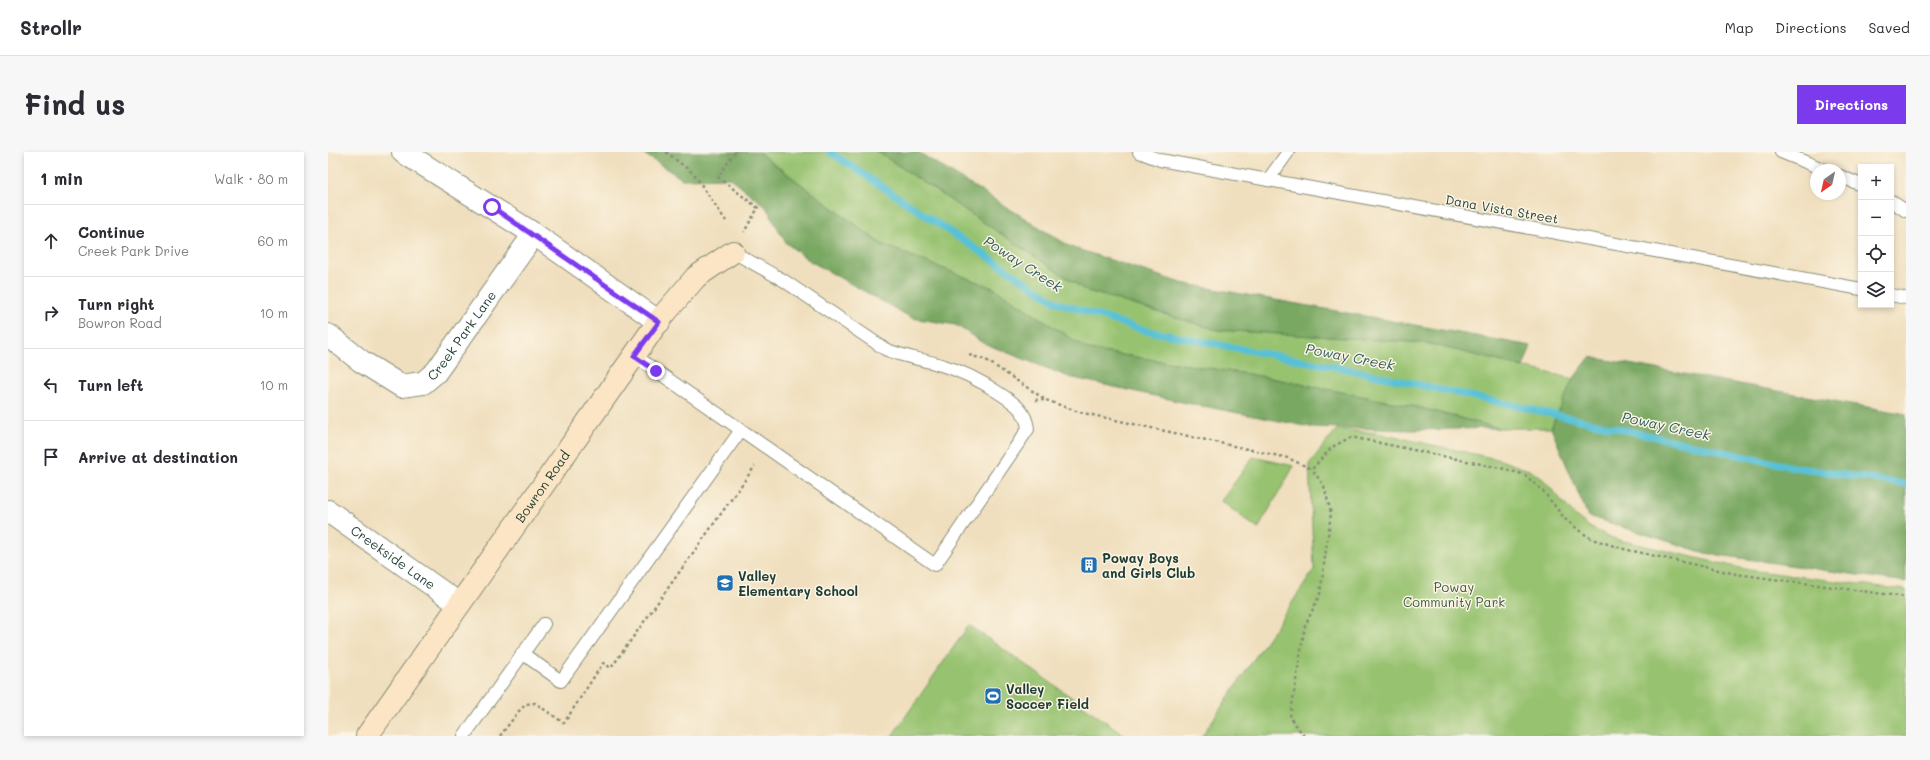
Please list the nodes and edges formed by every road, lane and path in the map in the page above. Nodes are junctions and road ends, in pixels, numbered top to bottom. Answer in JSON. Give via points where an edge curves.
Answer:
{"nodes":[{"id":1,"x":403,"y":152,"type":"edge"},
{"id":2,"x":666,"y":152,"type":"edge"},
{"id":3,"x":735,"y":152,"type":"edge"},
{"id":4,"x":1139,"y":152,"type":"edge"},
{"id":5,"x":1288,"y":152,"type":"edge"},
{"id":6,"x":1781,"y":152,"type":"edge"},
{"id":7,"x":1810,"y":164,"type":"edge"},
{"id":8,"x":1846,"y":179,"type":"edge"},
{"id":9,"x":1268,"y":180,"type":"junction"},
{"id":10,"x":1858,"y":184,"type":"edge"},
{"id":11,"x":1894,"y":203,"type":"edge"},
{"id":12,"x":1906,"y":211,"type":"edge"},
{"id":13,"x":726,"y":220,"type":"dead end"},
{"id":14,"x":534,"y":234,"type":"junction"},
{"id":15,"x":733,"y":252,"type":"junction"},
{"id":16,"x":1858,"y":288,"type":"edge"},
{"id":17,"x":1894,"y":296,"type":"edge"},
{"id":18,"x":1906,"y":298,"type":"edge"},
{"id":19,"x":659,"y":322,"type":"junction"},
{"id":20,"x":328,"y":334,"type":"edge"},
{"id":21,"x":966,"y":353,"type":"dead end"},
{"id":22,"x":634,"y":356,"type":"junction"},
{"id":23,"x":741,"y":430,"type":"junction"},
{"id":24,"x":755,"y":466,"type":"dead end"},
{"id":25,"x":1312,"y":469,"type":"junction"},
{"id":26,"x":328,"y":511,"type":"edge"},
{"id":27,"x":1906,"y":597,"type":"edge"},
{"id":28,"x":459,"y":604,"type":"junction"},
{"id":29,"x":544,"y":624,"type":"dead end"},
{"id":30,"x":522,"y":653,"type":"junction"},
{"id":31,"x":367,"y":736,"type":"edge"},
{"id":32,"x":464,"y":736,"type":"edge"},
{"id":33,"x":500,"y":736,"type":"edge"},
{"id":34,"x":1304,"y":736,"type":"edge"}],
"edges":[{"from":1,"to":14,"type":"street"},
{"from":2,"to":13,"type":"path","via":[[694,174]]},
{"from":3,"to":15,"type":"path","via":[[718,177],[758,208]]},
{"from":4,"to":9,"type":"lane","name":"Dana Vista Street","via":[[1160,160]]},
{"from":5,"to":9,"type":"lane"},
{"from":6,"to":7,"type":"lane"},
{"from":8,"to":10,"type":"lane"},
{"from":9,"to":16,"type":"lane","name":"Dana Vista Street"},
{"from":11,"to":12,"type":"lane"},
{"from":14,"to":19,"type":"street"},
{"from":14,"to":20,"type":"street","name":"Creek Park Lane","via":[[436,372],[422,383],[401,386],[361,361]]},
{"from":15,"to":19,"type":"street","name":"Bowron Road","via":[[696,277]]},
{"from":15,"to":23,"type":"lane","via":[[783,280],[884,349],[941,365],[977,379],[1017,405],[1024,412],[1028,429],[935,565]]},
{"from":17,"to":18,"type":"lane"},
{"from":19,"to":22,"type":"street","name":"Bowron Road"},
{"from":21,"to":25,"type":"path","via":[[986,360],[1046,400],[1079,412],[1288,458]]},
{"from":22,"to":23,"type":"lane"},
{"from":22,"to":28,"type":"street","name":"Bowron Road"},
{"from":23,"to":30,"type":"lane","via":[[561,681]]},
{"from":24,"to":33,"type":"path","via":[[611,668],[603,663],[564,723],[535,703],[526,704]]},
{"from":25,"to":27,"type":"path","via":[[1332,447],[1351,437],[1504,469],[1525,475],[1543,491],[1565,519],[1580,531],[1592,539],[1624,550],[1736,574]]},
{"from":25,"to":34,"type":"path","via":[[1324,486],[1331,513],[1320,594],[1305,626],[1290,717]]},
{"from":26,"to":28,"type":"street","name":"Creekside Lane"},
{"from":28,"to":31,"type":"street","name":"Bowron Road"},
{"from":29,"to":30,"type":"lane"},
{"from":30,"to":32,"type":"lane"}]}
